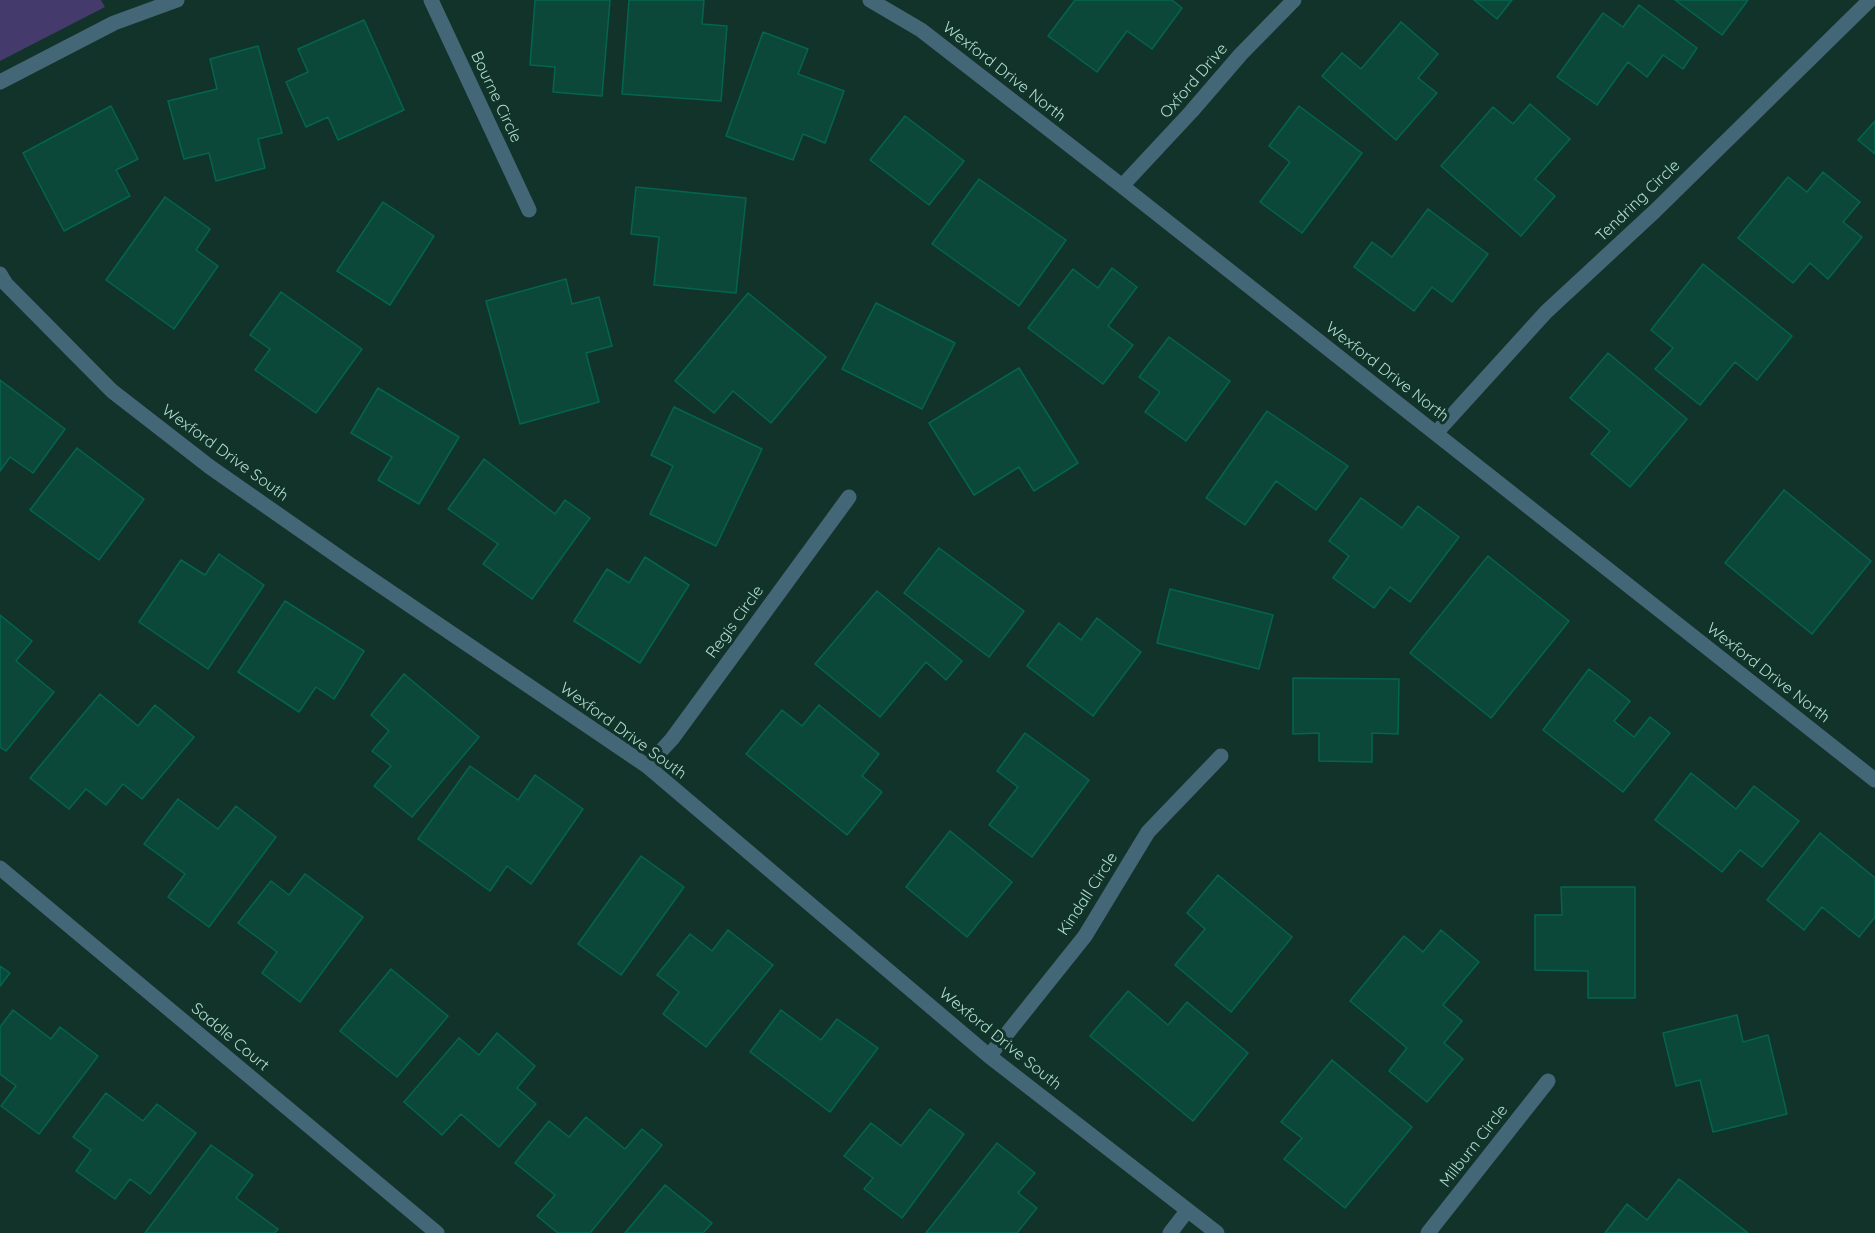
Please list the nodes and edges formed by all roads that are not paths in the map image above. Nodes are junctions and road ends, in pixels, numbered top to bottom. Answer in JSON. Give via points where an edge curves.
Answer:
{"nodes":[{"id":1,"x":177,"y":0,"type":"edge"},
{"id":2,"x":431,"y":0,"type":"edge"},
{"id":3,"x":870,"y":0,"type":"edge"},
{"id":4,"x":1294,"y":0,"type":"edge"},
{"id":5,"x":1870,"y":0,"type":"edge"},
{"id":6,"x":0,"y":82,"type":"edge"},
{"id":7,"x":1122,"y":186,"type":"junction"},
{"id":8,"x":529,"y":210,"type":"dead end"},
{"id":9,"x":0,"y":274,"type":"edge"},
{"id":10,"x":1436,"y":433,"type":"junction"},
{"id":11,"x":849,"y":497,"type":"dead end"},
{"id":12,"x":1221,"y":756,"type":"dead end"},
{"id":13,"x":648,"y":766,"type":"junction"},
{"id":14,"x":1875,"y":780,"type":"edge"},
{"id":15,"x":0,"y":868,"type":"edge"},
{"id":16,"x":990,"y":1056,"type":"junction"},
{"id":17,"x":1548,"y":1081,"type":"dead end"},
{"id":18,"x":1187,"y":1211,"type":"junction"},
{"id":19,"x":437,"y":1233,"type":"edge"},
{"id":20,"x":1170,"y":1233,"type":"edge"},
{"id":21,"x":1217,"y":1233,"type":"edge"},
{"id":22,"x":1428,"y":1233,"type":"edge"}],
"edges":[{"from":1,"to":6,"type":"street","via":[[114,23]]},
{"from":2,"to":8,"type":"street","name":"Bourne Circle"},
{"from":3,"to":7,"type":"street","name":"Wexford Drive North","via":[[921,30]]},
{"from":4,"to":7,"type":"street","name":"Oxford Drive"},
{"from":5,"to":10,"type":"street","name":"Tendring Circle","via":[[1546,312]]},
{"from":7,"to":10,"type":"street","name":"Wexford Drive North"},
{"from":9,"to":13,"type":"street","name":"Wexford Drive South","via":[[112,391],[210,466]]},
{"from":10,"to":14,"type":"street","name":"Wexford Drive North"},
{"from":11,"to":13,"type":"street","name":"Regis Circle","via":[[672,739]]},
{"from":12,"to":16,"type":"street","name":"Kindall Circle","via":[[1149,832],[1085,936]]},
{"from":13,"to":16,"type":"street","name":"Wexford Drive South"},
{"from":15,"to":19,"type":"street","name":"Saddle Court"},
{"from":16,"to":18,"type":"street","name":"Wexford Drive South"},
{"from":17,"to":22,"type":"street","name":"Milburn Circle"},
{"from":18,"to":20,"type":"street"},
{"from":18,"to":21,"type":"street","name":"Wexford Drive South"}]}
